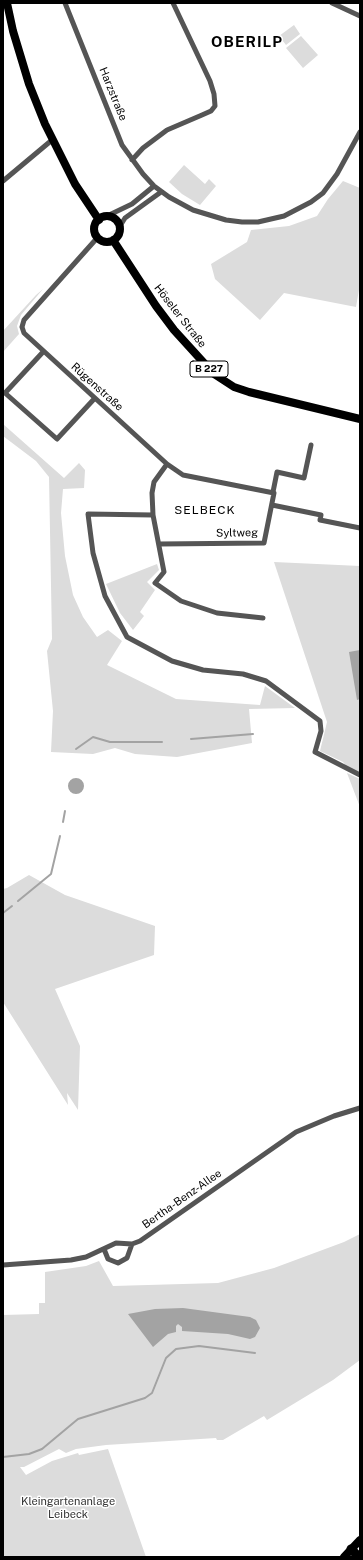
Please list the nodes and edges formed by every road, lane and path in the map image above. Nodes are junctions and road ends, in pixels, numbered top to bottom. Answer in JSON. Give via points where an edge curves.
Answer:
{"nodes":[{"id":1,"x":7,"y":3,"type":"edge"},
{"id":2,"x":65,"y":3,"type":"edge"},
{"id":3,"x":173,"y":3,"type":"edge"},
{"id":4,"x":332,"y":3,"type":"edge"},
{"id":5,"x":360,"y":16,"type":"edge"},
{"id":6,"x":360,"y":132,"type":"edge"},
{"id":7,"x":52,"y":140,"type":"junction"},
{"id":8,"x":132,"y":160,"type":"junction"},
{"id":9,"x":3,"y":181,"type":"edge"},
{"id":10,"x":158,"y":189,"type":"junction"},
{"id":11,"x":107,"y":216,"type":"junction"},
{"id":12,"x":99,"y":220,"type":"junction"},
{"id":13,"x":120,"y":226,"type":"junction"},
{"id":14,"x":98,"y":237,"type":"junction"},
{"id":15,"x":113,"y":240,"type":"junction"},
{"id":16,"x":43,"y":352,"type":"junction"},
{"id":17,"x":95,"y":398,"type":"junction"},
{"id":18,"x":360,"y":419,"type":"edge"},
{"id":19,"x":311,"y":445,"type":"dead end"},
{"id":20,"x":167,"y":464,"type":"junction"},
{"id":21,"x":273,"y":493,"type":"junction"},
{"id":22,"x":272,"y":505,"type":"junction"},
{"id":23,"x":153,"y":515,"type":"junction"},
{"id":24,"x":360,"y":528,"type":"edge"},
{"id":25,"x":159,"y":544,"type":"junction"},
{"id":26,"x":263,"y":618,"type":"dead end"},
{"id":27,"x":360,"y":776,"type":"edge"},
{"id":28,"x":360,"y":1108,"type":"edge"},
{"id":29,"x":132,"y":1244,"type":"junction"},
{"id":30,"x":104,"y":1249,"type":"junction"},
{"id":31,"x":3,"y":1265,"type":"edge"},
{"id":32,"x":360,"y":1540,"type":"edge"},
{"id":33,"x":352,"y":1549,"type":"junction"},
{"id":34,"x":344,"y":1557,"type":"edge"},
{"id":35,"x":359,"y":1557,"type":"edge"}],
"edges":[{"from":1,"to":7,"type":"main road","via":[[29,84]]},
{"from":2,"to":8,"type":"street","name":"Harzstraße","via":[[122,145]]},
{"from":3,"to":8,"type":"street","via":[[210,81],[215,106],[211,111],[167,130]]},
{"from":4,"to":5,"type":"street"},
{"from":6,"to":10,"type":"street","name":"Harzstraße","via":[[337,174],[323,193],[284,216],[258,222],[226,220],[193,210]]},
{"from":7,"to":9,"type":"street"},
{"from":7,"to":12,"type":"main road","via":[[75,184]]},
{"from":8,"to":10,"type":"street","name":"Harzstraße"},
{"from":10,"to":11,"type":"street"},
{"from":10,"to":13,"type":"street","via":[[125,218]]},
{"from":11,"to":12,"type":"main road"},
{"from":11,"to":13,"type":"main road","via":[[114,218]]},
{"from":12,"to":14,"type":"main road","via":[[95,228]]},
{"from":13,"to":15,"type":"main road","via":[[119,233]]},
{"from":14,"to":15,"type":"main road","via":[[105,241]]},
{"from":14,"to":16,"type":"street","name":"Rügenstraße","via":[[24,320],[24,334]]},
{"from":15,"to":18,"type":"main road","name":"Höseler Straße","number":"B 227","via":[[174,330],[214,374],[234,387],[249,392]]},
{"from":16,"to":17,"type":"street","name":"Rügenstraße"},
{"from":16,"to":17,"type":"street","via":[[5,393],[57,439]]},
{"from":17,"to":20,"type":"street","name":"Rügenstraße"},
{"from":19,"to":21,"type":"street","name":"Syltweg","via":[[304,478],[277,472]]},
{"from":20,"to":21,"type":"street","name":"Rügenstraße","via":[[183,475]]},
{"from":20,"to":23,"type":"street","via":[[154,482]]},
{"from":21,"to":22,"type":"street","name":"Syltweg"},
{"from":22,"to":24,"type":"street","via":[[321,515],[320,520]]},
{"from":22,"to":25,"type":"street","name":"Syltweg","via":[[264,543]]},
{"from":23,"to":25,"type":"street"},
{"from":23,"to":27,"type":"street","via":[[88,514],[93,553],[105,596],[127,637],[172,661],[203,670],[243,674],[266,680],[320,720],[321,732],[315,752]]},
{"from":25,"to":26,"type":"street","via":[[164,572],[156,583],[181,601],[217,613]]},
{"from":28,"to":29,"type":"street","name":"Bertha-Benz-Allee","via":[[296,1132],[140,1241]]},
{"from":29,"to":30,"type":"street","name":"Bertha-Benz-Allee","via":[[116,1243]]},
{"from":29,"to":30,"type":"street","via":[[127,1258],[118,1263],[108,1260]]},
{"from":30,"to":31,"type":"street","name":"Bertha-Benz-Allee","via":[[71,1260]]},
{"from":32,"to":33,"type":"main road"},
{"from":33,"to":34,"type":"main road"},
{"from":33,"to":35,"type":"highway"}]}
